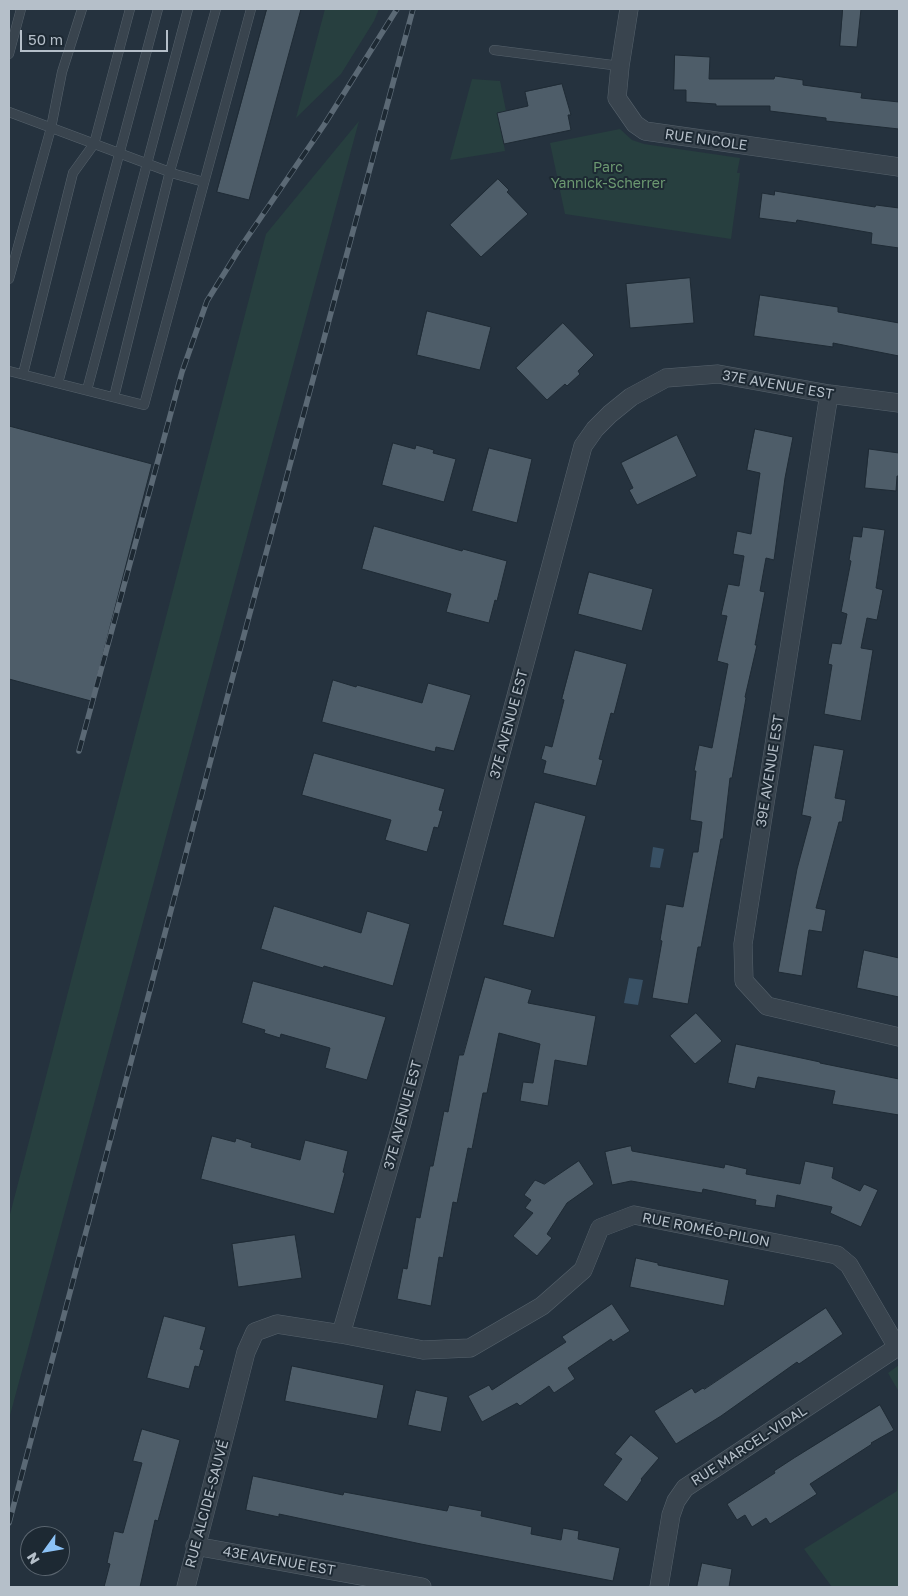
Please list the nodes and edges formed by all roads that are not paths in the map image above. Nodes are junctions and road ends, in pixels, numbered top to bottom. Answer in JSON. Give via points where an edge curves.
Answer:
{"nodes":[{"id":1,"x":21,"y":9,"type":"edge"},
{"id":2,"x":82,"y":9,"type":"edge"},
{"id":3,"x":130,"y":9,"type":"edge"},
{"id":4,"x":158,"y":9,"type":"edge"},
{"id":5,"x":188,"y":9,"type":"edge"},
{"id":6,"x":216,"y":9,"type":"edge"},
{"id":7,"x":251,"y":9,"type":"edge"},
{"id":8,"x":629,"y":9,"type":"edge"},
{"id":9,"x":494,"y":50,"type":"dead end"},
{"id":10,"x":9,"y":54,"type":"edge"},
{"id":11,"x":620,"y":66,"type":"junction"},
{"id":12,"x":9,"y":112,"type":"edge"},
{"id":13,"x":51,"y":128,"type":"junction"},
{"id":14,"x":94,"y":144,"type":"junction"},
{"id":15,"x":121,"y":153,"type":"junction"},
{"id":16,"x":148,"y":163,"type":"junction"},
{"id":17,"x":899,"y":167,"type":"edge"},
{"id":18,"x":170,"y":172,"type":"junction"},
{"id":19,"x":204,"y":182,"type":"junction"},
{"id":20,"x":9,"y":279,"type":"edge"},
{"id":21,"x":9,"y":371,"type":"edge"},
{"id":22,"x":23,"y":374,"type":"junction"},
{"id":23,"x":58,"y":383,"type":"junction"},
{"id":24,"x":87,"y":390,"type":"junction"},
{"id":25,"x":829,"y":394,"type":"junction"},
{"id":26,"x":114,"y":397,"type":"junction"},
{"id":27,"x":899,"y":403,"type":"edge"},
{"id":28,"x":899,"y":1037,"type":"edge"},
{"id":29,"x":341,"y":1334,"type":"junction"},
{"id":30,"x":898,"y":1346,"type":"edge"},
{"id":31,"x":229,"y":1420,"type":"joint"},
{"id":32,"x":195,"y":1546,"type":"junction"},
{"id":33,"x":186,"y":1587,"type":"edge"},
{"id":34,"x":422,"y":1587,"type":"edge"},
{"id":35,"x":659,"y":1587,"type":"edge"}],
"edges":[{"from":1,"to":10,"type":"lane"},
{"from":2,"to":13,"type":"lane","via":[[62,72]]},
{"from":3,"to":14,"type":"lane"},
{"from":4,"to":15,"type":"lane"},
{"from":5,"to":16,"type":"lane"},
{"from":6,"to":18,"type":"lane"},
{"from":7,"to":19,"type":"lane"},
{"from":8,"to":11,"type":"street","name":"RUE NICOLE"},
{"from":9,"to":11,"type":"lane"},
{"from":11,"to":17,"type":"street","name":"RUE NICOLE","via":[[617,98],[635,124],[645,131]]},
{"from":12,"to":13,"type":"lane"},
{"from":13,"to":14,"type":"lane"},
{"from":13,"to":20,"type":"lane"},
{"from":14,"to":15,"type":"lane"},
{"from":14,"to":22,"type":"lane","via":[[72,173]]},
{"from":15,"to":16,"type":"lane"},
{"from":15,"to":23,"type":"lane"},
{"from":16,"to":18,"type":"lane"},
{"from":16,"to":24,"type":"lane"},
{"from":18,"to":19,"type":"lane"},
{"from":18,"to":26,"type":"lane"},
{"from":19,"to":26,"type":"lane","via":[[144,405]]},
{"from":21,"to":22,"type":"lane"},
{"from":22,"to":23,"type":"lane"},
{"from":23,"to":24,"type":"lane"},
{"from":24,"to":26,"type":"lane"},
{"from":25,"to":27,"type":"street","name":"37E AVENUE EST"},
{"from":25,"to":28,"type":"street","name":"39E AVENUE EST","via":[[743,944],[744,981],[767,1006]]},
{"from":25,"to":29,"type":"street","name":"37E AVENUE EST","via":[[718,374],[666,378],[631,397],[610,414],[594,429],[583,446],[401,1126]]},
{"from":29,"to":30,"type":"street","name":"RUE ROMÉO-PILON","via":[[423,1350],[470,1348],[542,1306],[584,1270],[600,1228],[634,1216],[837,1255],[849,1265]]},
{"from":29,"to":31,"type":"street","name":"RUE ROMÉO-PILON","via":[[277,1324],[255,1332],[246,1352]]},
{"from":30,"to":35,"type":"street","name":"RUE MARCEL-VIDAL","via":[[685,1488],[671,1515]]},
{"from":31,"to":32,"type":"street","name":"RUE ALCIDE-SAUVÉ"},
{"from":32,"to":33,"type":"street","name":"RUE ALCIDE-SAUVÉ"},
{"from":32,"to":34,"type":"street","name":"43E AVENUE EST"}]}
